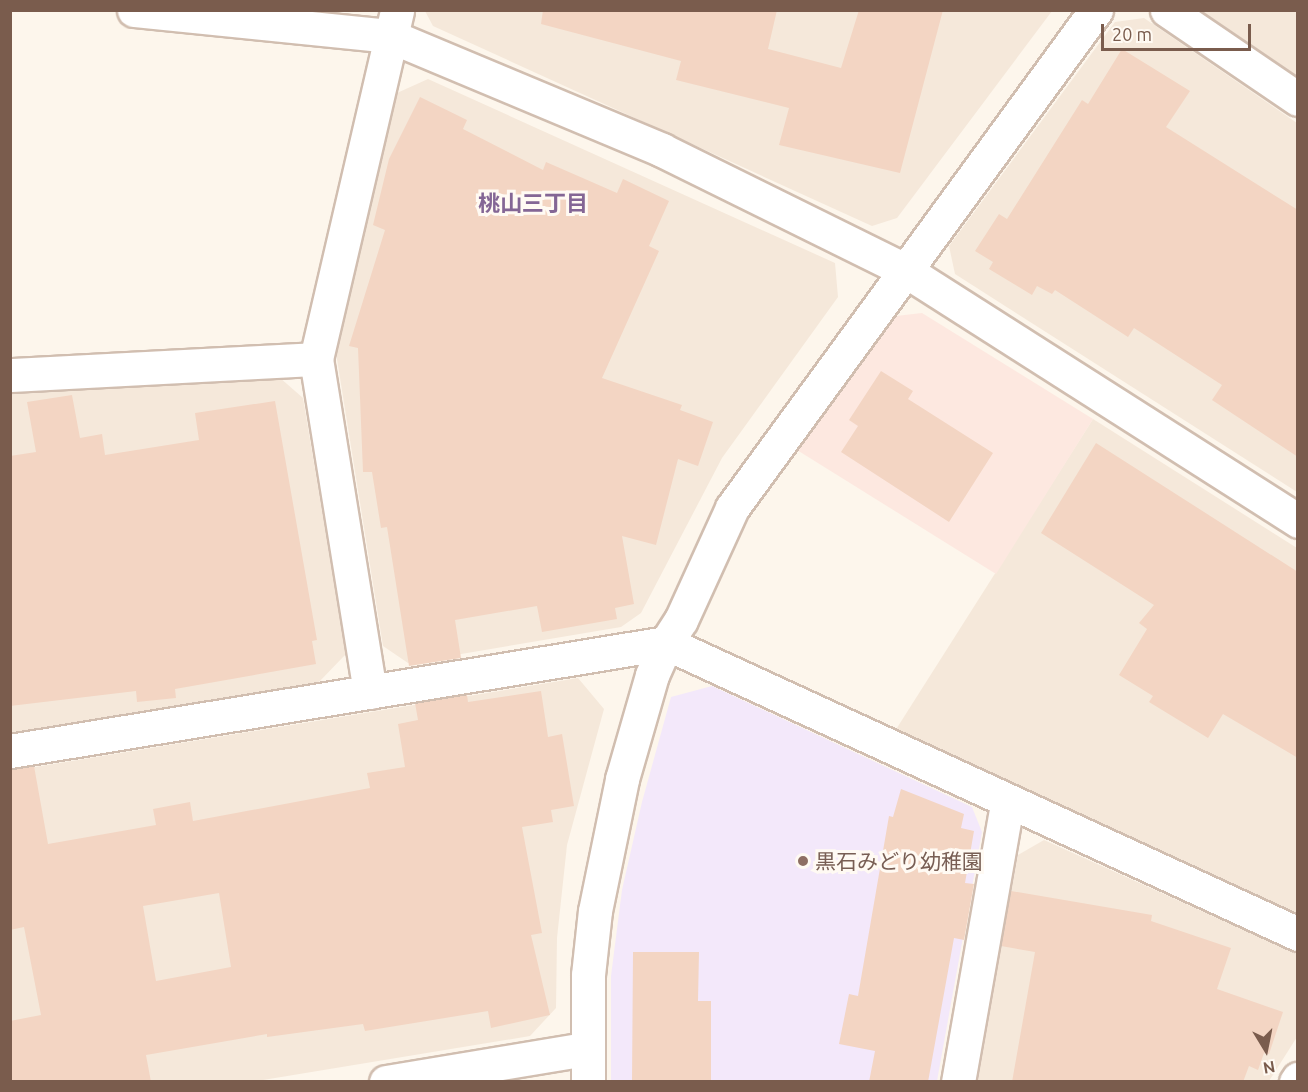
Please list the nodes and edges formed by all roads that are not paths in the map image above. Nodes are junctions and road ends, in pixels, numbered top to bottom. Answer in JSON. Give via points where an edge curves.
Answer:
{"nodes":[{"id":1,"x":134,"y":10,"type":"edge"},
{"id":2,"x":1096,"y":10,"type":"edge"},
{"id":3,"x":1167,"y":10,"type":"edge"},
{"id":4,"x":393,"y":23,"type":"edge"},
{"id":5,"x":1298,"y":99,"type":"edge"},
{"id":6,"x":903,"y":269,"type":"junction"},
{"id":7,"x":316,"y":359,"type":"junction"},
{"id":8,"x":10,"y":375,"type":"edge"},
{"id":9,"x":1298,"y":521,"type":"edge"},
{"id":10,"x":666,"y":643,"type":"junction"},
{"id":11,"x":370,"y":692,"type":"junction"},
{"id":12,"x":10,"y":751,"type":"edge"},
{"id":13,"x":1007,"y":803,"type":"junction"},
{"id":14,"x":1298,"y":934,"type":"edge"},
{"id":15,"x":586,"y":1049,"type":"junction"},
{"id":16,"x":386,"y":1082,"type":"edge"},
{"id":17,"x":588,"y":1082,"type":"edge"},
{"id":18,"x":958,"y":1082,"type":"edge"}],
"edges":[{"from":1,"to":4,"type":"street"},
{"from":2,"to":6,"type":"street"},
{"from":3,"to":5,"type":"street"},
{"from":4,"to":6,"type":"street"},
{"from":4,"to":7,"type":"street"},
{"from":6,"to":9,"type":"street"},
{"from":6,"to":10,"type":"street","via":[[732,508],[681,620]]},
{"from":7,"to":8,"type":"street"},
{"from":7,"to":11,"type":"street"},
{"from":10,"to":11,"type":"street"},
{"from":10,"to":13,"type":"street"},
{"from":10,"to":15,"type":"street","via":[[652,675],[607,849],[588,975]]},
{"from":11,"to":12,"type":"street"},
{"from":13,"to":14,"type":"street"},
{"from":13,"to":18,"type":"street"},
{"from":15,"to":16,"type":"street"},
{"from":15,"to":17,"type":"street"}]}
